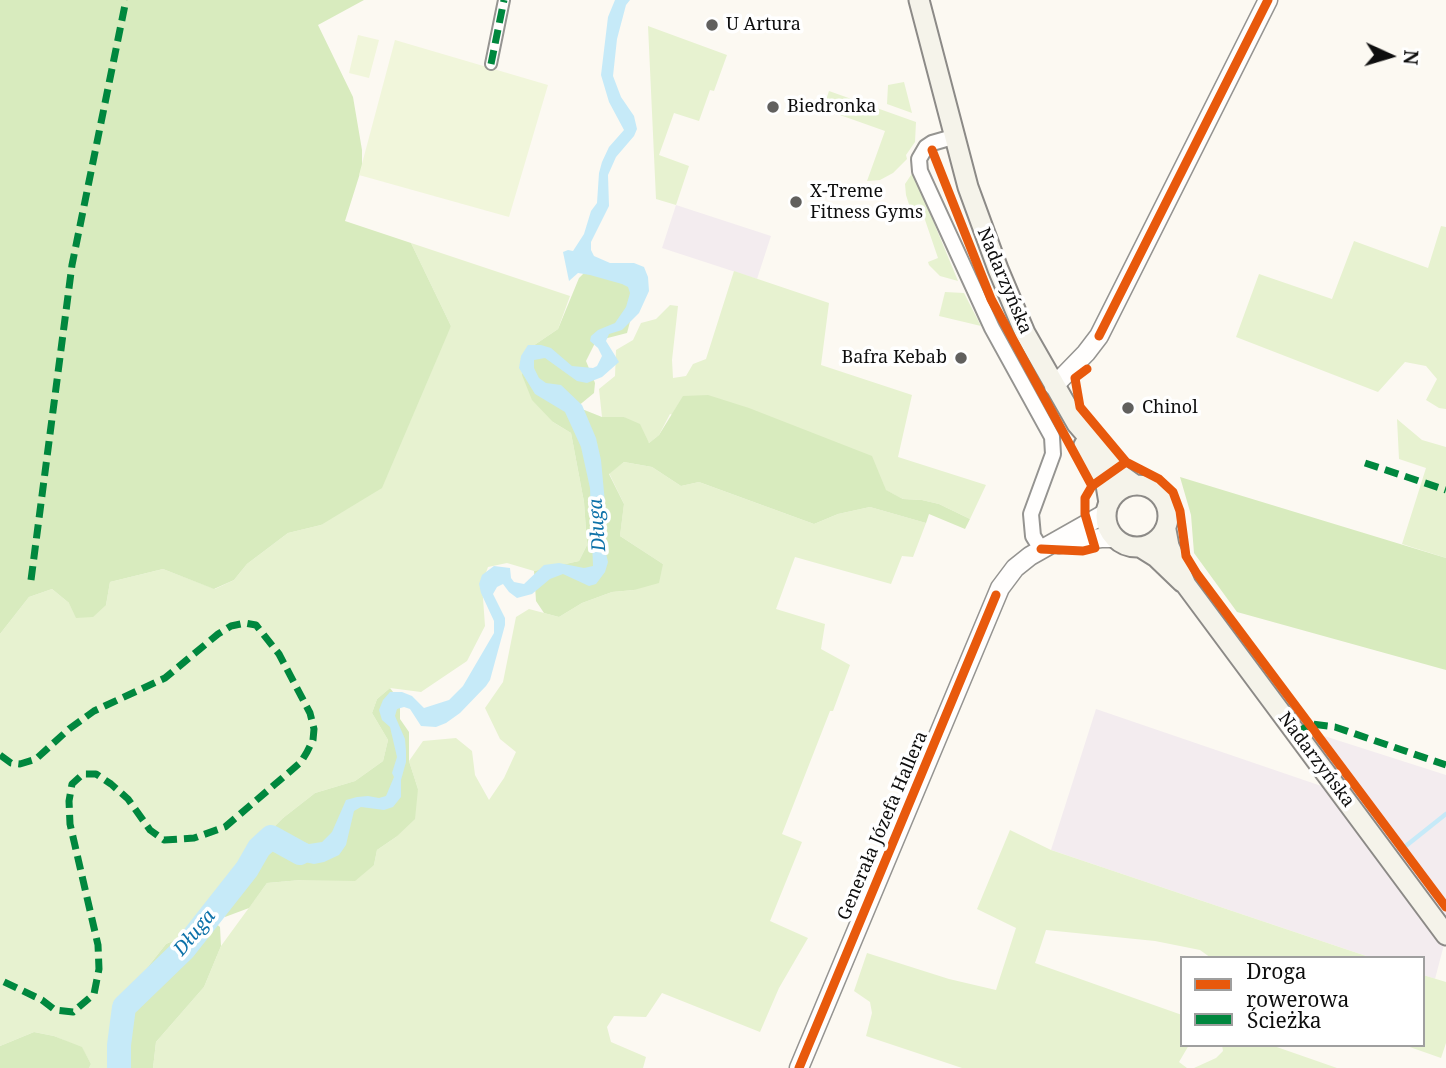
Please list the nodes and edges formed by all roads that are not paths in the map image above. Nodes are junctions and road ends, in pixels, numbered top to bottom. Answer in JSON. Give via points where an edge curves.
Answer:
{"nodes":[{"id":1,"x":504,"y":0,"type":"edge"},
{"id":2,"x":919,"y":0,"type":"edge"},
{"id":3,"x":1268,"y":0,"type":"edge"},
{"id":4,"x":491,"y":64,"type":"dead end"},
{"id":5,"x":953,"y":137,"type":"junction"},
{"id":6,"x":1055,"y":386,"type":"junction"},
{"id":7,"x":1077,"y":424,"type":"junction"},
{"id":8,"x":1135,"y":485,"type":"junction"},
{"id":9,"x":1108,"y":508,"type":"junction"},
{"id":10,"x":1166,"y":530,"type":"junction"},
{"id":11,"x":1115,"y":538,"type":"junction"},
{"id":12,"x":1046,"y":547,"type":"junction"},
{"id":13,"x":1140,"y":547,"type":"junction"},
{"id":14,"x":1186,"y":585,"type":"junction"},
{"id":15,"x":1446,"y":935,"type":"edge"},
{"id":16,"x":799,"y":1068,"type":"edge"}],
"edges":[{"from":1,"to":4,"type":"street"},
{"from":2,"to":5,"type":"main road","name":"Nadarzyńska"},
{"from":3,"to":6,"type":"street","via":[[1099,336]]},
{"from":5,"to":6,"type":"main road","name":"Nadarzyńska","via":[[975,209],[1025,333]]},
{"from":5,"to":12,"type":"street","via":[[926,147],[919,159],[920,171],[975,294],[1052,437],[1053,454],[1031,514],[1033,536]]},
{"from":6,"to":7,"type":"main road","name":"Nadarzyńska"},
{"from":7,"to":8,"type":"main road","name":"Nadarzyńska"},
{"from":7,"to":9,"type":"main road","name":"Nadarzyńska","via":[[1106,485]]},
{"from":8,"to":9,"type":"main road","via":[[1120,490]]},
{"from":8,"to":10,"type":"main road","via":[[1151,488],[1163,499],[1168,514]]},
{"from":9,"to":11,"type":"main road","via":[[1107,524]]},
{"from":9,"to":12,"type":"street","name":"Generała Józefa Hallera"},
{"from":10,"to":13,"type":"main road","via":[[1155,542]]},
{"from":10,"to":14,"type":"main road","name":"Nadarzyńska"},
{"from":11,"to":12,"type":"street"},
{"from":11,"to":13,"type":"main road"},
{"from":12,"to":16,"type":"street","name":"Generała Józefa Hallera","via":[[1016,568],[996,595]]},
{"from":13,"to":14,"type":"main road","name":"Nadarzyńska"},
{"from":14,"to":15,"type":"main road","name":"Nadarzyńska"}]}
